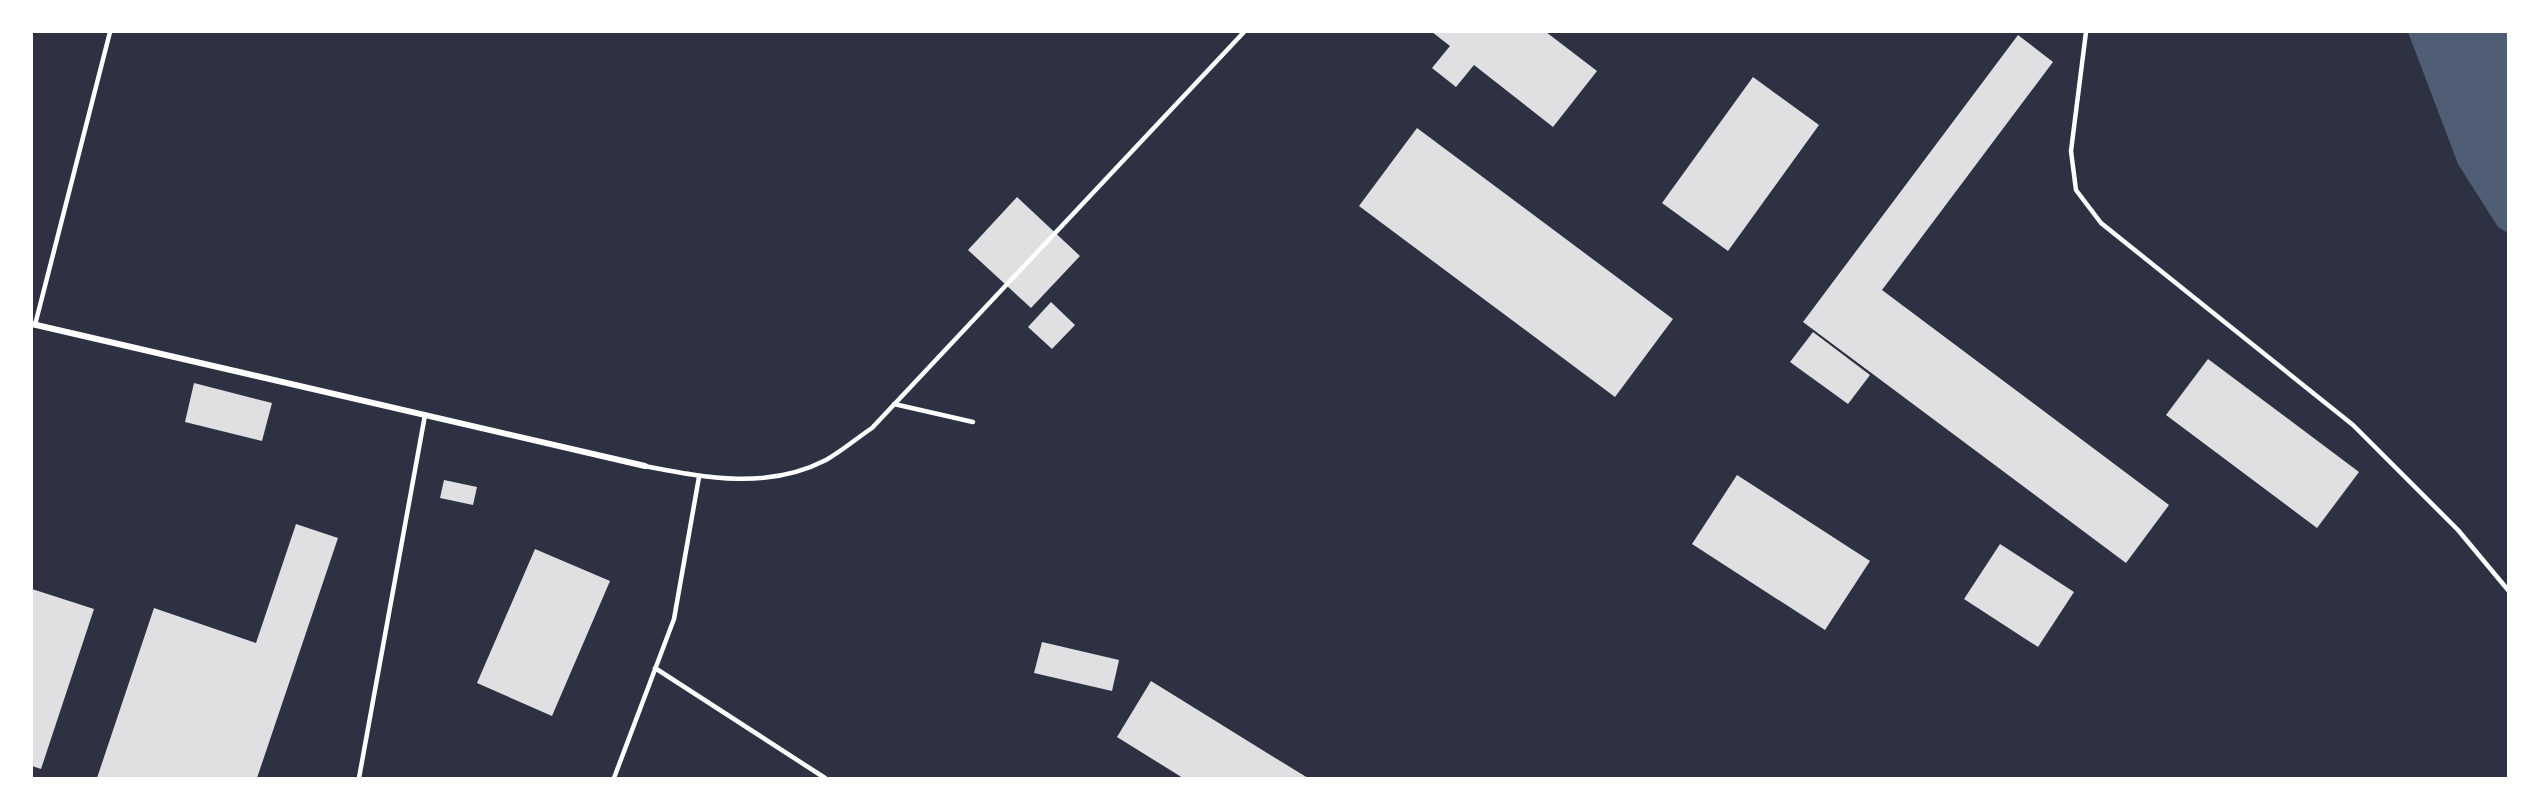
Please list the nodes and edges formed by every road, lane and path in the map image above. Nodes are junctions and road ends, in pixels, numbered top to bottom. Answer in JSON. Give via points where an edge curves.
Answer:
{"nodes":[{"id":1,"x":110,"y":32,"type":"edge"},
{"id":2,"x":1244,"y":32,"type":"edge"},
{"id":3,"x":2086,"y":32,"type":"edge"},
{"id":4,"x":34,"y":324,"type":"edge"},
{"id":5,"x":894,"y":404,"type":"junction"},
{"id":6,"x":425,"y":415,"type":"junction"},
{"id":7,"x":973,"y":422,"type":"dead end"},
{"id":8,"x":645,"y":466,"type":"joint"},
{"id":9,"x":699,"y":477,"type":"junction"},
{"id":10,"x":2508,"y":590,"type":"edge"},
{"id":11,"x":655,"y":668,"type":"junction"},
{"id":12,"x":359,"y":778,"type":"edge"},
{"id":13,"x":614,"y":778,"type":"edge"},
{"id":14,"x":825,"y":778,"type":"edge"}],
"edges":[{"from":1,"to":4,"type":"lane"},
{"from":2,"to":5,"type":"lane"},
{"from":3,"to":10,"type":"lane","via":[[2071,151],[2076,190],[2101,223],[2353,425],[2458,530]]},
{"from":4,"to":6,"type":"street"},
{"from":5,"to":7,"type":"lane"},
{"from":5,"to":9,"type":"lane","via":[[872,428],[827,459],[785,476],[741,481]]},
{"from":6,"to":8,"type":"street"},
{"from":6,"to":12,"type":"lane"},
{"from":8,"to":9,"type":"lane"},
{"from":9,"to":11,"type":"lane","via":[[674,619]]},
{"from":11,"to":13,"type":"lane"},
{"from":11,"to":14,"type":"lane"}]}
